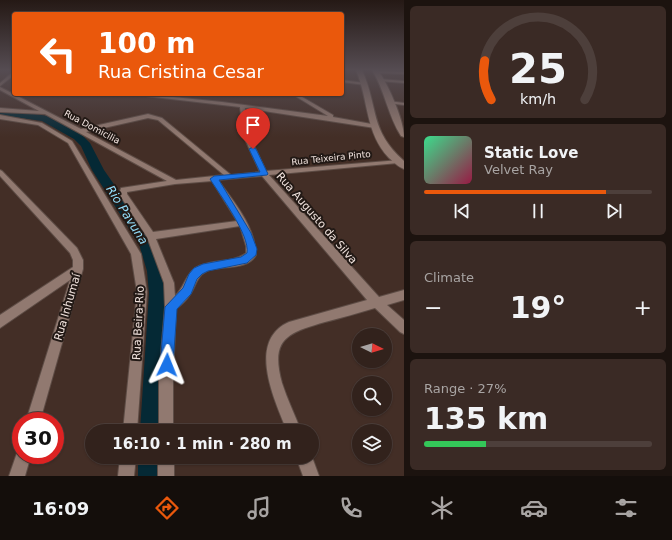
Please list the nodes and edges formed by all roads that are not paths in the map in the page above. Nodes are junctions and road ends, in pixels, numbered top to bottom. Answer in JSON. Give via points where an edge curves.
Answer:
{"nodes":[{"id":1,"x":367,"y":92,"type":"edge"},
{"id":2,"x":385,"y":92,"type":"edge"},
{"id":3,"x":18,"y":96,"type":"edge"},
{"id":4,"x":176,"y":96,"type":"edge"},
{"id":5,"x":297,"y":96,"type":"edge"},
{"id":6,"x":389,"y":102,"type":"junction"},
{"id":7,"x":404,"y":104,"type":"edge"},
{"id":8,"x":32,"y":105,"type":"junction"},
{"id":9,"x":242,"y":106,"type":"junction"},
{"id":10,"x":16,"y":111,"type":"junction"},
{"id":11,"x":47,"y":113,"type":"junction"},
{"id":12,"x":0,"y":116,"type":"edge"},
{"id":13,"x":335,"y":119,"type":"junction"},
{"id":14,"x":375,"y":126,"type":"junction"},
{"id":15,"x":81,"y":131,"type":"junction"},
{"id":16,"x":404,"y":134,"type":"edge"},
{"id":17,"x":401,"y":163,"type":"edge"},
{"id":18,"x":0,"y":172,"type":"edge"},
{"id":19,"x":264,"y":174,"type":"junction"},
{"id":20,"x":230,"y":177,"type":"junction"},
{"id":21,"x":214,"y":179,"type":"junction"},
{"id":22,"x":176,"y":182,"type":"junction"},
{"id":23,"x":242,"y":224,"type":"junction"},
{"id":24,"x":151,"y":236,"type":"junction"},
{"id":25,"x":78,"y":269,"type":"junction"},
{"id":26,"x":404,"y":295,"type":"edge"},
{"id":27,"x":376,"y":302,"type":"junction"},
{"id":28,"x":171,"y":307,"type":"junction"},
{"id":29,"x":0,"y":322,"type":"edge"},
{"id":30,"x":404,"y":328,"type":"edge"},
{"id":31,"x":36,"y":412,"type":"edge"},
{"id":32,"x":131,"y":424,"type":"edge"},
{"id":33,"x":166,"y":424,"type":"edge"},
{"id":34,"x":291,"y":424,"type":"edge"},
{"id":35,"x":20,"y":464,"type":"edge"},
{"id":36,"x":127,"y":464,"type":"edge"},
{"id":37,"x":166,"y":464,"type":"edge"},
{"id":38,"x":307,"y":464,"type":"edge"},
{"id":39,"x":17,"y":476,"type":"edge"},
{"id":40,"x":126,"y":476,"type":"edge"},
{"id":41,"x":166,"y":476,"type":"edge"},
{"id":42,"x":311,"y":476,"type":"edge"}],
"edges":[{"from":1,"to":14,"type":"main road"},
{"from":2,"to":6,"type":"main road"},
{"from":3,"to":8,"type":"street","name":"Rua Domicilia"},
{"from":4,"to":9,"type":"street"},
{"from":5,"to":13,"type":"street"},
{"from":6,"to":7,"type":"street"},
{"from":6,"to":16,"type":"main road"},
{"from":8,"to":10,"type":"street"},
{"from":8,"to":11,"type":"street","name":"Rua Domicilia"},
{"from":9,"to":13,"type":"street"},
{"from":9,"to":19,"type":"street","name":"Rua Augusto da Silva","via":[[246,135]]},
{"from":10,"to":11,"type":"street"},
{"from":10,"to":12,"type":"street"},
{"from":11,"to":15,"type":"street","name":"Rua Domicilia"},
{"from":12,"to":32,"type":"street","name":"Rua Beira-Rio","via":[[40,124],[70,142],[136,254],[142,292]]},
{"from":13,"to":14,"type":"street"},
{"from":14,"to":17,"type":"main road","via":[[379,139]]},
{"from":15,"to":20,"type":"street","via":[[148,116],[154,117],[160,119]]},
{"from":15,"to":22,"type":"street","name":"Rua Domicilia"},
{"from":17,"to":19,"type":"street","name":"Rua Teixeira Pinto"},
{"from":18,"to":25,"type":"street","name":"Rua Inhumaí","via":[[74,251]]},
{"from":19,"to":20,"type":"street","name":"Rua Teixeira Pinto"},
{"from":19,"to":27,"type":"street","name":"Rua Augusto da Silva"},
{"from":20,"to":21,"type":"street","name":"Rua Teixeira Pinto"},
{"from":21,"to":22,"type":"street","name":"Rua Teixeira Pinto"},
{"from":21,"to":23,"type":"street"},
{"from":22,"to":24,"type":"street","name":"Rua Teixeira Pinto","via":[[124,190],[125,197]]},
{"from":23,"to":24,"type":"street"},
{"from":23,"to":28,"type":"street","via":[[252,249],[249,258],[198,271],[187,291]]},
{"from":24,"to":28,"type":"street","via":[[169,283]]},
{"from":25,"to":29,"type":"street"},
{"from":25,"to":31,"type":"street","name":"Rua Inhumaí"},
{"from":26,"to":27,"type":"street"},
{"from":27,"to":30,"type":"street","name":"Rua Augusto da Silva"},
{"from":27,"to":34,"type":"street","via":[[302,322],[280,336],[272,354],[275,382]]},
{"from":28,"to":33,"type":"street"},
{"from":35,"to":39,"type":"street"},
{"from":36,"to":40,"type":"street"},
{"from":37,"to":41,"type":"street"},
{"from":38,"to":42,"type":"street"}]}
